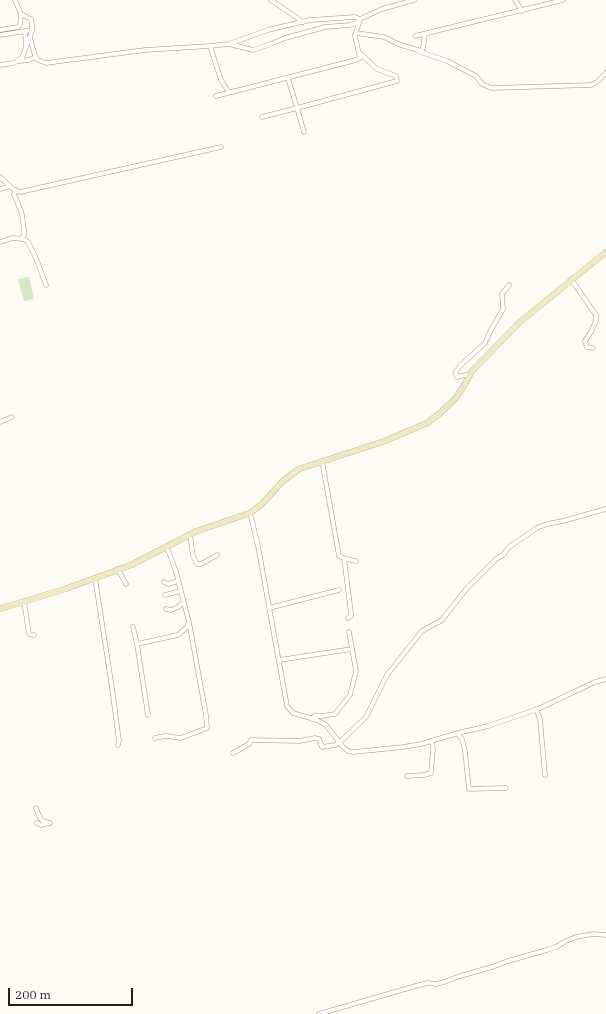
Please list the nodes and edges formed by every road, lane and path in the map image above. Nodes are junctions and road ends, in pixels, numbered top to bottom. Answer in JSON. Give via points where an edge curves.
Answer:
{"nodes":[{"id":1,"x":15,"y":0,"type":"edge"},
{"id":2,"x":271,"y":0,"type":"edge"},
{"id":3,"x":414,"y":0,"type":"edge"},
{"id":4,"x":515,"y":0,"type":"edge"},
{"id":5,"x":563,"y":0,"type":"edge"},
{"id":6,"x":520,"y":11,"type":"junction"},
{"id":7,"x":21,"y":14,"type":"junction"},
{"id":8,"x":360,"y":21,"type":"junction"},
{"id":9,"x":303,"y":22,"type":"junction"},
{"id":10,"x":0,"y":30,"type":"edge"},
{"id":11,"x":32,"y":30,"type":"junction"},
{"id":12,"x":25,"y":32,"type":"junction"},
{"id":13,"x":356,"y":33,"type":"junction"},
{"id":14,"x":425,"y":34,"type":"junction"},
{"id":15,"x":0,"y":35,"type":"edge"},
{"id":16,"x":415,"y":36,"type":"dead end"},
{"id":17,"x":30,"y":38,"type":"junction"},
{"id":18,"x":229,"y":44,"type":"junction"},
{"id":19,"x":210,"y":46,"type":"junction"},
{"id":20,"x":26,"y":49,"type":"junction"},
{"id":21,"x":358,"y":50,"type":"junction"},
{"id":22,"x":418,"y":51,"type":"junction"},
{"id":23,"x":36,"y":57,"type":"junction"},
{"id":24,"x":17,"y":61,"type":"junction"},
{"id":25,"x":0,"y":65,"type":"edge"},
{"id":26,"x":606,"y":73,"type":"edge"},
{"id":27,"x":288,"y":78,"type":"junction"},
{"id":28,"x":233,"y":92,"type":"junction"},
{"id":29,"x":216,"y":96,"type":"dead end"},
{"id":30,"x":297,"y":108,"type":"junction"},
{"id":31,"x":262,"y":117,"type":"dead end"},
{"id":32,"x":304,"y":132,"type":"dead end"},
{"id":33,"x":221,"y":147,"type":"dead end"},
{"id":34,"x":0,"y":177,"type":"edge"},
{"id":35,"x":10,"y":186,"type":"junction"},
{"id":36,"x":0,"y":189,"type":"edge"},
{"id":37,"x":16,"y":191,"type":"junction"},
{"id":38,"x":21,"y":239,"type":"junction"},
{"id":39,"x":0,"y":242,"type":"edge"},
{"id":40,"x":606,"y":252,"type":"edge"},
{"id":41,"x":571,"y":279,"type":"junction"},
{"id":42,"x":46,"y":285,"type":"dead end"},
{"id":43,"x":509,"y":285,"type":"dead end"},
{"id":44,"x":593,"y":348,"type":"dead end"},
{"id":45,"x":470,"y":374,"type":"junction"},
{"id":46,"x":12,"y":417,"type":"dead end"},
{"id":47,"x":0,"y":422,"type":"edge"},
{"id":48,"x":322,"y":461,"type":"junction"},
{"id":49,"x":606,"y":509,"type":"edge"},
{"id":50,"x":250,"y":513,"type":"junction"},
{"id":51,"x":190,"y":534,"type":"junction"},
{"id":52,"x":165,"y":547,"type":"junction"},
{"id":53,"x":217,"y":555,"type":"dead end"},
{"id":54,"x":344,"y":558,"type":"junction"},
{"id":55,"x":356,"y":561,"type":"dead end"},
{"id":56,"x":118,"y":569,"type":"junction"},
{"id":57,"x":95,"y":578,"type":"junction"},
{"id":58,"x":178,"y":581,"type":"junction"},
{"id":59,"x":164,"y":582,"type":"dead end"},
{"id":60,"x":126,"y":584,"type":"dead end"},
{"id":61,"x":339,"y":590,"type":"dead end"},
{"id":62,"x":181,"y":591,"type":"junction"},
{"id":63,"x":165,"y":595,"type":"dead end"},
{"id":64,"x":24,"y":601,"type":"junction"},
{"id":65,"x":184,"y":603,"type":"junction"},
{"id":66,"x":269,"y":608,"type":"junction"},
{"id":67,"x":0,"y":609,"type":"edge"},
{"id":68,"x":166,"y":609,"type":"dead end"},
{"id":69,"x":348,"y":618,"type":"dead end"},
{"id":70,"x":189,"y":622,"type":"junction"},
{"id":71,"x":133,"y":627,"type":"dead end"},
{"id":72,"x":349,"y":632,"type":"dead end"},
{"id":73,"x":34,"y":635,"type":"dead end"},
{"id":74,"x":137,"y":644,"type":"junction"},
{"id":75,"x":352,"y":649,"type":"junction"},
{"id":76,"x":278,"y":660,"type":"junction"},
{"id":77,"x":606,"y":679,"type":"edge"},
{"id":78,"x":536,"y":709,"type":"junction"},
{"id":79,"x":148,"y":715,"type":"dead end"},
{"id":80,"x":312,"y":719,"type":"junction"},
{"id":81,"x":457,"y":733,"type":"junction"},
{"id":82,"x":155,"y":738,"type":"dead end"},
{"id":83,"x":432,"y":741,"type":"junction"},
{"id":84,"x":340,"y":742,"type":"junction"},
{"id":85,"x":118,"y":745,"type":"dead end"},
{"id":86,"x":233,"y":753,"type":"dead end"},
{"id":87,"x":545,"y":775,"type":"dead end"},
{"id":88,"x":407,"y":776,"type":"dead end"},
{"id":89,"x":506,"y":788,"type":"dead end"},
{"id":90,"x":36,"y":808,"type":"dead end"},
{"id":91,"x":37,"y":823,"type":"dead end"},
{"id":92,"x":606,"y":935,"type":"edge"},
{"id":93,"x":319,"y":1014,"type":"edge"}],
"edges":[{"from":1,"to":7,"type":"street"},
{"from":2,"to":9,"type":"street"},
{"from":3,"to":8,"type":"street","via":[[382,9]]},
{"from":4,"to":6,"type":"street"},
{"from":5,"to":6,"type":"street"},
{"from":6,"to":14,"type":"street"},
{"from":7,"to":10,"type":"street","via":[[18,27]]},
{"from":7,"to":11,"type":"street","via":[[31,19]]},
{"from":8,"to":9,"type":"street","via":[[355,17]]},
{"from":8,"to":13,"type":"street"},
{"from":8,"to":18,"type":"street","via":[[350,25],[325,27],[253,50]]},
{"from":9,"to":18,"type":"street","via":[[268,30]]},
{"from":11,"to":12,"type":"street"},
{"from":11,"to":17,"type":"street"},
{"from":12,"to":15,"type":"street"},
{"from":12,"to":20,"type":"street"},
{"from":13,"to":21,"type":"street","via":[[355,42]]},
{"from":13,"to":22,"type":"street","via":[[384,37]]},
{"from":14,"to":16,"type":"street"},
{"from":14,"to":22,"type":"street","via":[[423,48]]},
{"from":17,"to":20,"type":"street"},
{"from":17,"to":23,"type":"street"},
{"from":18,"to":19,"type":"street"},
{"from":19,"to":23,"type":"street","via":[[145,50],[52,63]]},
{"from":19,"to":28,"type":"street","via":[[221,80],[228,91]]},
{"from":20,"to":24,"type":"street","via":[[22,58]]},
{"from":21,"to":27,"type":"street","via":[[360,58],[356,60]]},
{"from":21,"to":30,"type":"street","via":[[377,69],[396,76],[397,81]]},
{"from":22,"to":26,"type":"street","via":[[453,64],[476,76],[482,84],[491,88],[591,85]]},
{"from":23,"to":24,"type":"street"},
{"from":24,"to":25,"type":"street"},
{"from":27,"to":28,"type":"street"},
{"from":27,"to":30,"type":"street"},
{"from":28,"to":29,"type":"street"},
{"from":30,"to":31,"type":"street"},
{"from":30,"to":32,"type":"street"},
{"from":33,"to":37,"type":"street"},
{"from":34,"to":35,"type":"street"},
{"from":35,"to":36,"type":"street"},
{"from":35,"to":37,"type":"street"},
{"from":37,"to":38,"type":"street","via":[[14,194],[22,214],[24,230]]},
{"from":38,"to":39,"type":"street","via":[[13,238]]},
{"from":38,"to":42,"type":"street","via":[[28,242],[32,249]]},
{"from":40,"to":41,"type":"street"},
{"from":41,"to":44,"type":"street","via":[[596,315],[596,321],[585,341],[587,347]]},
{"from":41,"to":45,"type":"street","via":[[520,322]]},
{"from":43,"to":45,"type":"street","via":[[502,294],[503,308],[485,343],[456,371],[457,377]]},
{"from":45,"to":48,"type":"street","via":[[455,398],[427,423],[385,441]]},
{"from":46,"to":47,"type":"street"},
{"from":48,"to":50,"type":"street","via":[[294,472]]},
{"from":48,"to":54,"type":"street","via":[[338,552],[339,556]]},
{"from":49,"to":84,"type":"street","via":[[547,524],[509,547],[467,588],[442,620],[422,630],[387,675],[366,717]]},
{"from":50,"to":51,"type":"street"},
{"from":50,"to":66,"type":"street"},
{"from":51,"to":52,"type":"street"},
{"from":51,"to":53,"type":"street","via":[[193,556],[197,564]]},
{"from":52,"to":56,"type":"street"},
{"from":52,"to":58,"type":"street"},
{"from":54,"to":55,"type":"street"},
{"from":54,"to":69,"type":"street","via":[[351,613]]},
{"from":56,"to":57,"type":"street"},
{"from":56,"to":60,"type":"street"},
{"from":57,"to":64,"type":"street"},
{"from":57,"to":85,"type":"street"},
{"from":58,"to":59,"type":"street","via":[[168,584]]},
{"from":58,"to":62,"type":"street"},
{"from":61,"to":66,"type":"street"},
{"from":62,"to":63,"type":"street"},
{"from":62,"to":65,"type":"street"},
{"from":64,"to":67,"type":"street"},
{"from":64,"to":73,"type":"street","via":[[29,634]]},
{"from":65,"to":68,"type":"street","via":[[171,610]]},
{"from":65,"to":70,"type":"street"},
{"from":66,"to":76,"type":"street"},
{"from":70,"to":74,"type":"street","via":[[178,635]]},
{"from":70,"to":82,"type":"street","via":[[207,728],[181,738]]},
{"from":71,"to":74,"type":"street"},
{"from":72,"to":75,"type":"street"},
{"from":74,"to":79,"type":"street"},
{"from":75,"to":76,"type":"street"},
{"from":75,"to":80,"type":"street","via":[[356,671],[350,695],[335,714],[314,716]]},
{"from":76,"to":80,"type":"street","via":[[287,706],[294,713]]},
{"from":77,"to":78,"type":"street"},
{"from":78,"to":81,"type":"street","via":[[488,726]]},
{"from":78,"to":87,"type":"street","via":[[540,719]]},
{"from":80,"to":84,"type":"street","via":[[326,725]]},
{"from":81,"to":83,"type":"street"},
{"from":81,"to":89,"type":"street","via":[[462,739],[465,751],[469,790]]},
{"from":83,"to":84,"type":"street","via":[[354,752],[348,751]]},
{"from":83,"to":88,"type":"street","via":[[431,773]]},
{"from":84,"to":86,"type":"street","via":[[322,747],[319,739],[315,738],[300,741],[251,740],[249,744]]},
{"from":90,"to":91,"type":"street","via":[[40,818],[51,823]]},
{"from":92,"to":93,"type":"street","via":[[576,937],[556,947],[492,968],[436,984],[419,985]]}]}
